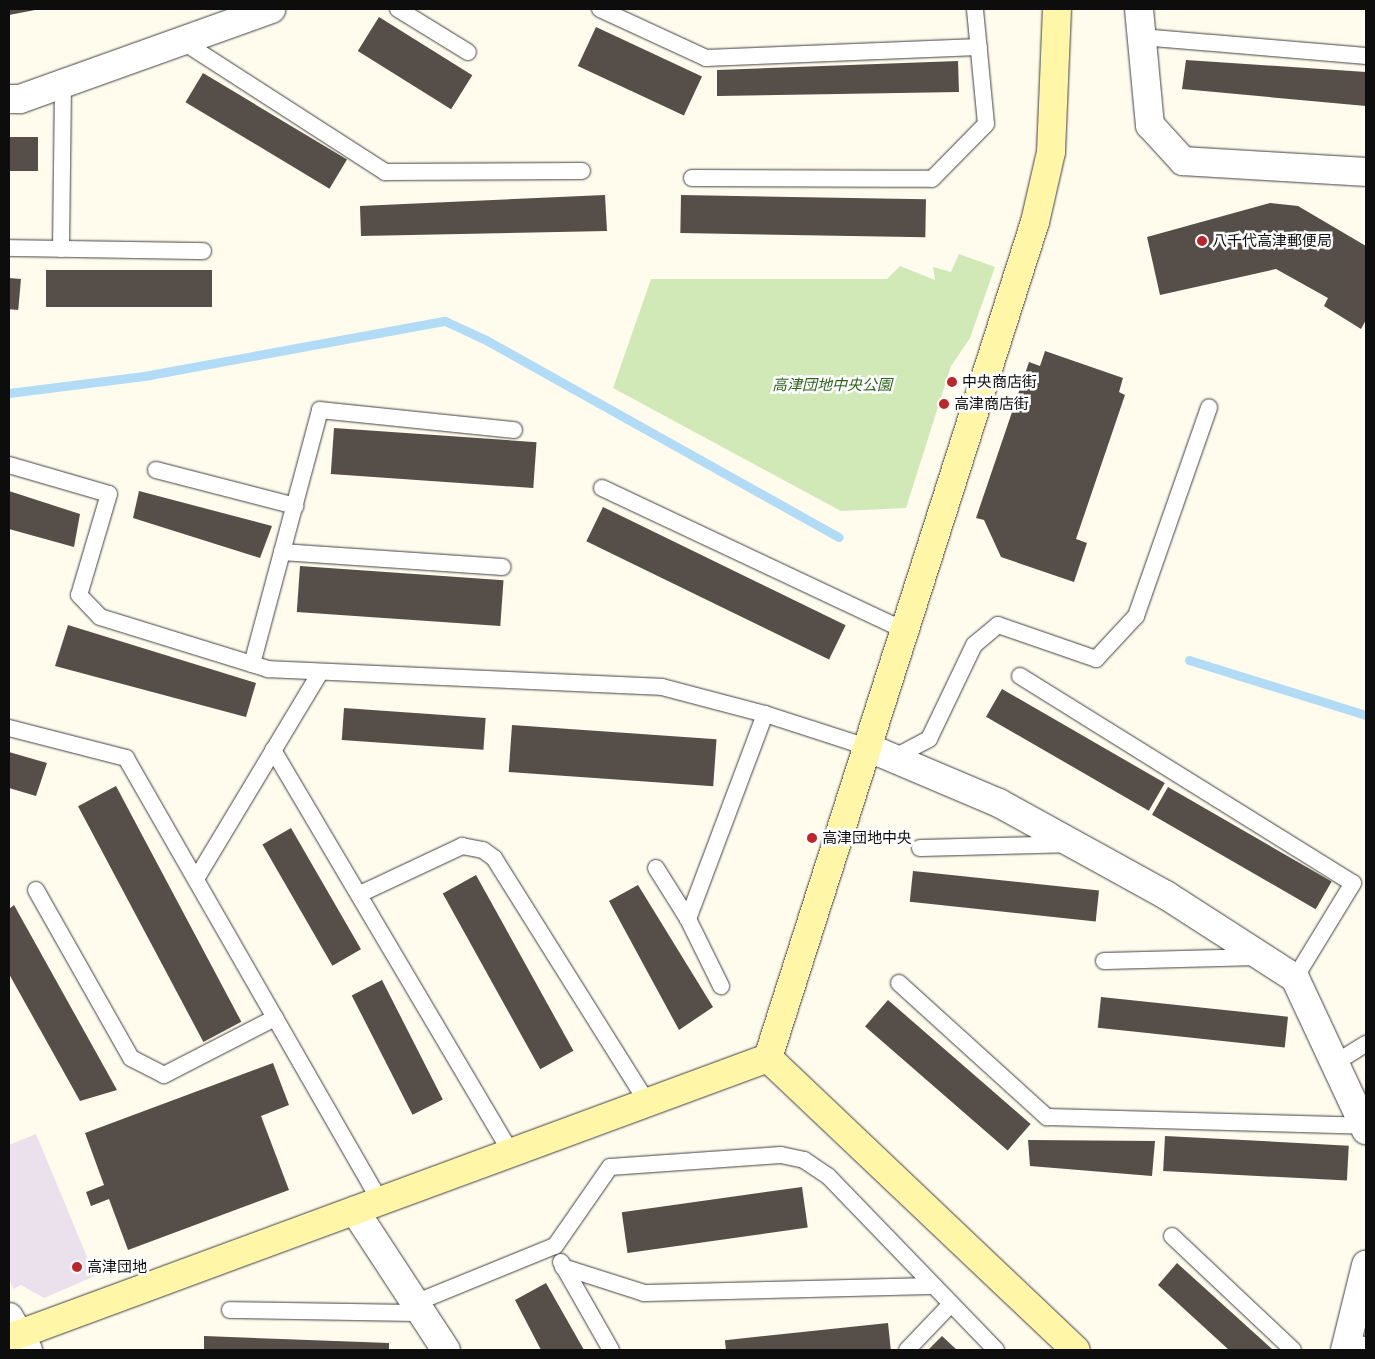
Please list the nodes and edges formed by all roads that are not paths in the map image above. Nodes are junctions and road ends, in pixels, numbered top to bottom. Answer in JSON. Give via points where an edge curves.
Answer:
{"nodes":[{"id":1,"x":271,"y":9,"type":"edge"},
{"id":2,"x":398,"y":9,"type":"edge"},
{"id":3,"x":600,"y":9,"type":"edge"},
{"id":4,"x":975,"y":9,"type":"edge"},
{"id":5,"x":1057,"y":9,"type":"edge"},
{"id":6,"x":1139,"y":9,"type":"edge"},
{"id":7,"x":1142,"y":37,"type":"junction"},
{"id":8,"x":182,"y":41,"type":"junction"},
{"id":9,"x":979,"y":47,"type":"junction"},
{"id":10,"x":468,"y":52,"type":"dead end"},
{"id":11,"x":1366,"y":56,"type":"edge"},
{"id":12,"x":63,"y":84,"type":"junction"},
{"id":13,"x":9,"y":99,"type":"edge"},
{"id":14,"x":582,"y":171,"type":"dead end"},
{"id":15,"x":1366,"y":172,"type":"edge"},
{"id":16,"x":692,"y":178,"type":"dead end"},
{"id":17,"x":9,"y":248,"type":"edge"},
{"id":18,"x":61,"y":249,"type":"junction"},
{"id":19,"x":203,"y":251,"type":"dead end"},
{"id":20,"x":1210,"y":407,"type":"dead end"},
{"id":21,"x":514,"y":430,"type":"dead end"},
{"id":22,"x":9,"y":465,"type":"edge"},
{"id":23,"x":156,"y":470,"type":"dead end"},
{"id":24,"x":602,"y":488,"type":"dead end"},
{"id":25,"x":295,"y":506,"type":"junction"},
{"id":26,"x":282,"y":552,"type":"junction"},
{"id":27,"x":502,"y":567,"type":"dead end"},
{"id":28,"x":904,"y":630,"type":"junction"},
{"id":29,"x":252,"y":664,"type":"junction"},
{"id":30,"x":320,"y":673,"type":"junction"},
{"id":31,"x":1020,"y":676,"type":"dead end"},
{"id":32,"x":765,"y":714,"type":"junction"},
{"id":33,"x":9,"y":728,"type":"edge"},
{"id":34,"x":867,"y":747,"type":"junction"},
{"id":35,"x":273,"y":750,"type":"junction"},
{"id":36,"x":892,"y":758,"type":"junction"},
{"id":37,"x":1075,"y":844,"type":"junction"},
{"id":38,"x":920,"y":848,"type":"dead end"},
{"id":39,"x":656,"y":868,"type":"dead end"},
{"id":40,"x":196,"y":879,"type":"junction"},
{"id":41,"x":36,"y":890,"type":"dead end"},
{"id":42,"x":360,"y":894,"type":"junction"},
{"id":43,"x":688,"y":919,"type":"junction"},
{"id":44,"x":1262,"y":957,"type":"junction"},
{"id":45,"x":1104,"y":961,"type":"dead end"},
{"id":46,"x":1295,"y":978,"type":"junction"},
{"id":47,"x":899,"y":983,"type":"dead end"},
{"id":48,"x":721,"y":986,"type":"dead end"},
{"id":49,"x":275,"y":1018,"type":"junction"},
{"id":50,"x":1366,"y":1044,"type":"edge"},
{"id":51,"x":768,"y":1058,"type":"junction"},
{"id":52,"x":1335,"y":1063,"type":"junction"},
{"id":53,"x":648,"y":1102,"type":"junction"},
{"id":54,"x":1365,"y":1128,"type":"edge"},
{"id":55,"x":511,"y":1152,"type":"junction"},
{"id":56,"x":380,"y":1201,"type":"junction"},
{"id":57,"x":355,"y":1211,"type":"junction"},
{"id":58,"x":1172,"y":1236,"type":"dead end"},
{"id":59,"x":555,"y":1246,"type":"junction"},
{"id":60,"x":1366,"y":1265,"type":"edge"},
{"id":61,"x":563,"y":1268,"type":"junction"},
{"id":62,"x":933,"y":1286,"type":"junction"},
{"id":63,"x":951,"y":1304,"type":"junction"},
{"id":64,"x":419,"y":1308,"type":"junction"},
{"id":65,"x":230,"y":1310,"type":"dead end"},
{"id":66,"x":16,"y":1335,"type":"edge"},
{"id":67,"x":1353,"y":1345,"type":"edge"},
{"id":68,"x":446,"y":1350,"type":"edge"},
{"id":69,"x":611,"y":1350,"type":"edge"},
{"id":70,"x":907,"y":1350,"type":"edge"},
{"id":71,"x":996,"y":1350,"type":"edge"},
{"id":72,"x":1076,"y":1350,"type":"edge"},
{"id":73,"x":1293,"y":1350,"type":"edge"}],
"edges":[{"from":1,"to":8,"type":"street"},
{"from":2,"to":10,"type":"lane"},
{"from":3,"to":9,"type":"lane","via":[[706,58]]},
{"from":4,"to":9,"type":"lane"},
{"from":5,"to":28,"type":"street","via":[[1051,152],[998,344]]},
{"from":6,"to":7,"type":"street"},
{"from":7,"to":11,"type":"lane"},
{"from":7,"to":15,"type":"street","via":[[1150,125],[1183,161]]},
{"from":8,"to":12,"type":"street"},
{"from":8,"to":14,"type":"lane","via":[[385,172]]},
{"from":9,"to":16,"type":"lane","via":[[986,124],[932,179]]},
{"from":12,"to":13,"type":"street","via":[[20,100]]},
{"from":12,"to":18,"type":"lane"},
{"from":17,"to":18,"type":"lane"},
{"from":18,"to":19,"type":"lane"},
{"from":20,"to":36,"type":"lane","via":[[1136,616],[1096,659],[998,625],[974,645],[929,739]]},
{"from":21,"to":25,"type":"lane","via":[[320,410]]},
{"from":22,"to":29,"type":"lane","via":[[109,494],[78,595],[100,617]]},
{"from":23,"to":25,"type":"lane"},
{"from":24,"to":28,"type":"lane"},
{"from":25,"to":26,"type":"lane"},
{"from":26,"to":27,"type":"lane"},
{"from":26,"to":29,"type":"lane"},
{"from":28,"to":34,"type":"street"},
{"from":29,"to":30,"type":"lane","via":[[268,669]]},
{"from":30,"to":32,"type":"lane","via":[[662,687]]},
{"from":30,"to":35,"type":"lane"},
{"from":31,"to":46,"type":"lane","via":[[1353,883]]},
{"from":32,"to":34,"type":"lane"},
{"from":32,"to":43,"type":"lane"},
{"from":33,"to":40,"type":"lane","via":[[126,758]]},
{"from":34,"to":36,"type":"street"},
{"from":34,"to":51,"type":"street"},
{"from":35,"to":40,"type":"lane"},
{"from":35,"to":42,"type":"lane"},
{"from":36,"to":37,"type":"street","via":[[999,803]]},
{"from":37,"to":38,"type":"lane"},
{"from":37,"to":44,"type":"street","via":[[1166,895]]},
{"from":39,"to":43,"type":"lane"},
{"from":40,"to":49,"type":"lane"},
{"from":41,"to":49,"type":"lane","via":[[131,1058],[164,1075]]},
{"from":42,"to":53,"type":"lane","via":[[462,846],[483,850],[494,858]]},
{"from":42,"to":55,"type":"lane"},
{"from":43,"to":48,"type":"lane"},
{"from":44,"to":45,"type":"lane"},
{"from":44,"to":46,"type":"street"},
{"from":46,"to":52,"type":"street"},
{"from":47,"to":54,"type":"lane","via":[[1047,1117]]},
{"from":49,"to":56,"type":"lane"},
{"from":50,"to":52,"type":"lane"},
{"from":51,"to":53,"type":"street"},
{"from":51,"to":72,"type":"street"},
{"from":52,"to":54,"type":"street"},
{"from":53,"to":55,"type":"street"},
{"from":55,"to":56,"type":"street"},
{"from":56,"to":57,"type":"street"},
{"from":57,"to":64,"type":"street"},
{"from":57,"to":66,"type":"street"},
{"from":58,"to":73,"type":"lane"},
{"from":59,"to":61,"type":"lane"},
{"from":59,"to":62,"type":"lane","via":[[610,1167],[781,1155],[804,1160],[828,1176]]},
{"from":59,"to":64,"type":"lane"},
{"from":60,"to":67,"type":"street"},
{"from":61,"to":62,"type":"lane","via":[[644,1293]]},
{"from":61,"to":69,"type":"lane"},
{"from":62,"to":63,"type":"lane"},
{"from":63,"to":70,"type":"lane"},
{"from":63,"to":71,"type":"lane"},
{"from":64,"to":65,"type":"lane"},
{"from":64,"to":68,"type":"street"}]}
